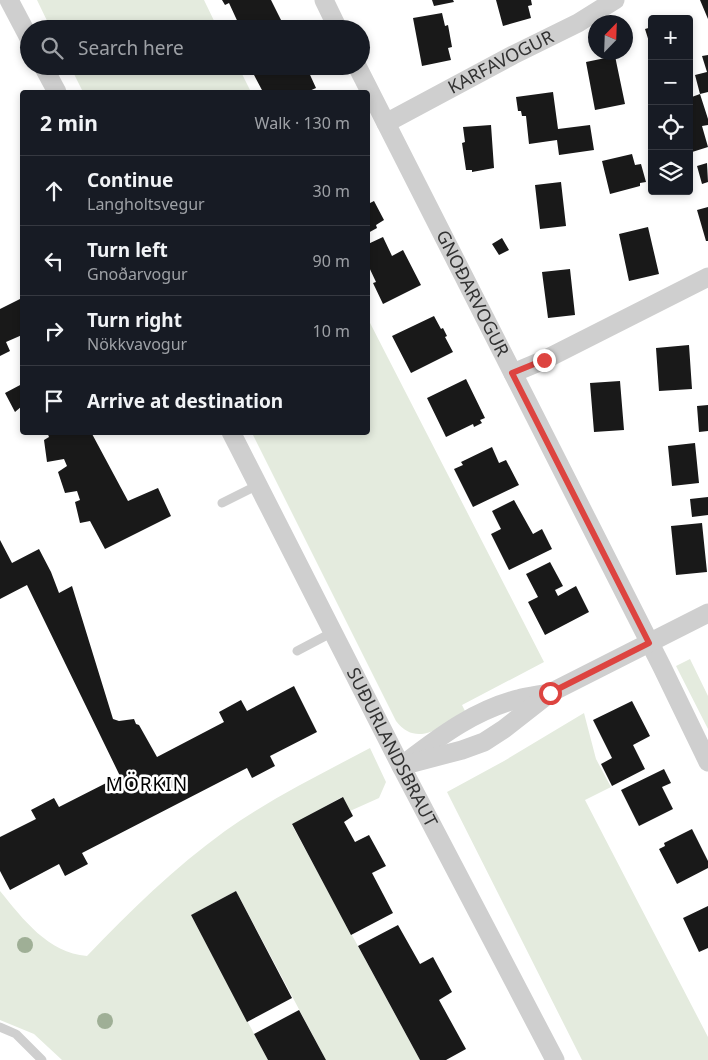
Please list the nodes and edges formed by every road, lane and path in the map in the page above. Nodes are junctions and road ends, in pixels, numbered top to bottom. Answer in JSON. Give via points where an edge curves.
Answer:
{"nodes":[{"id":1,"x":10,"y":0,"type":"edge"},
{"id":2,"x":324,"y":0,"type":"edge"},
{"id":3,"x":615,"y":0,"type":"edge"},
{"id":4,"x":20,"y":20,"type":"edge"},
{"id":5,"x":334,"y":20,"type":"edge"},
{"id":6,"x":48,"y":75,"type":"edge"},
{"id":7,"x":362,"y":75,"type":"edge"},
{"id":8,"x":56,"y":90,"type":"edge"},
{"id":9,"x":369,"y":90,"type":"edge"},
{"id":10,"x":370,"y":92,"type":"edge"},
{"id":11,"x":386,"y":123,"type":"junction"},
{"id":12,"x":708,"y":277,"type":"edge"},
{"id":13,"x":512,"y":373,"type":"junction"},
{"id":14,"x":233,"y":435,"type":"edge"},
{"id":15,"x":258,"y":485,"type":"junction"},
{"id":16,"x":222,"y":504,"type":"dead end"},
{"id":17,"x":708,"y":613,"type":"edge"},
{"id":18,"x":333,"y":632,"type":"junction"},
{"id":19,"x":649,"y":643,"type":"junction"},
{"id":20,"x":297,"y":651,"type":"dead end"},
{"id":21,"x":550,"y":693,"type":"junction"},
{"id":22,"x":708,"y":762,"type":"edge"},
{"id":23,"x":401,"y":766,"type":"junction"},
{"id":24,"x":0,"y":1027,"type":"edge"},
{"id":25,"x":42,"y":1060,"type":"edge"},
{"id":26,"x":555,"y":1060,"type":"edge"}],
"edges":[{"from":1,"to":4,"type":"street"},
{"from":2,"to":5,"type":"street"},
{"from":3,"to":11,"type":"street","name":"KARFAVOGUR","via":[[578,23]]},
{"from":6,"to":8,"type":"street"},
{"from":7,"to":9,"type":"street","name":"GNOÐARVOGUR"},
{"from":10,"to":11,"type":"street","name":"GNOÐARVOGUR"},
{"from":11,"to":13,"type":"street","name":"GNOÐARVOGUR"},
{"from":12,"to":13,"type":"street"},
{"from":13,"to":19,"type":"street","name":"GNOÐARVOGUR"},
{"from":14,"to":15,"type":"street","name":"SUÐURLANDSBRAUT"},
{"from":15,"to":16,"type":"lane"},
{"from":15,"to":18,"type":"street","name":"SUÐURLANDSBRAUT"},
{"from":17,"to":19,"type":"street"},
{"from":18,"to":20,"type":"lane"},
{"from":18,"to":23,"type":"street","name":"SUÐURLANDSBRAUT"},
{"from":19,"to":21,"type":"street"},
{"from":19,"to":22,"type":"street","name":"GNOÐARVOGUR"},
{"from":21,"to":23,"type":"street","via":[[519,698],[479,713],[458,724]]},
{"from":21,"to":23,"type":"street","via":[[484,742]]},
{"from":23,"to":26,"type":"street","name":"SUÐURLANDSBRAUT"},
{"from":24,"to":25,"type":"lane","via":[[16,1034]]}]}
